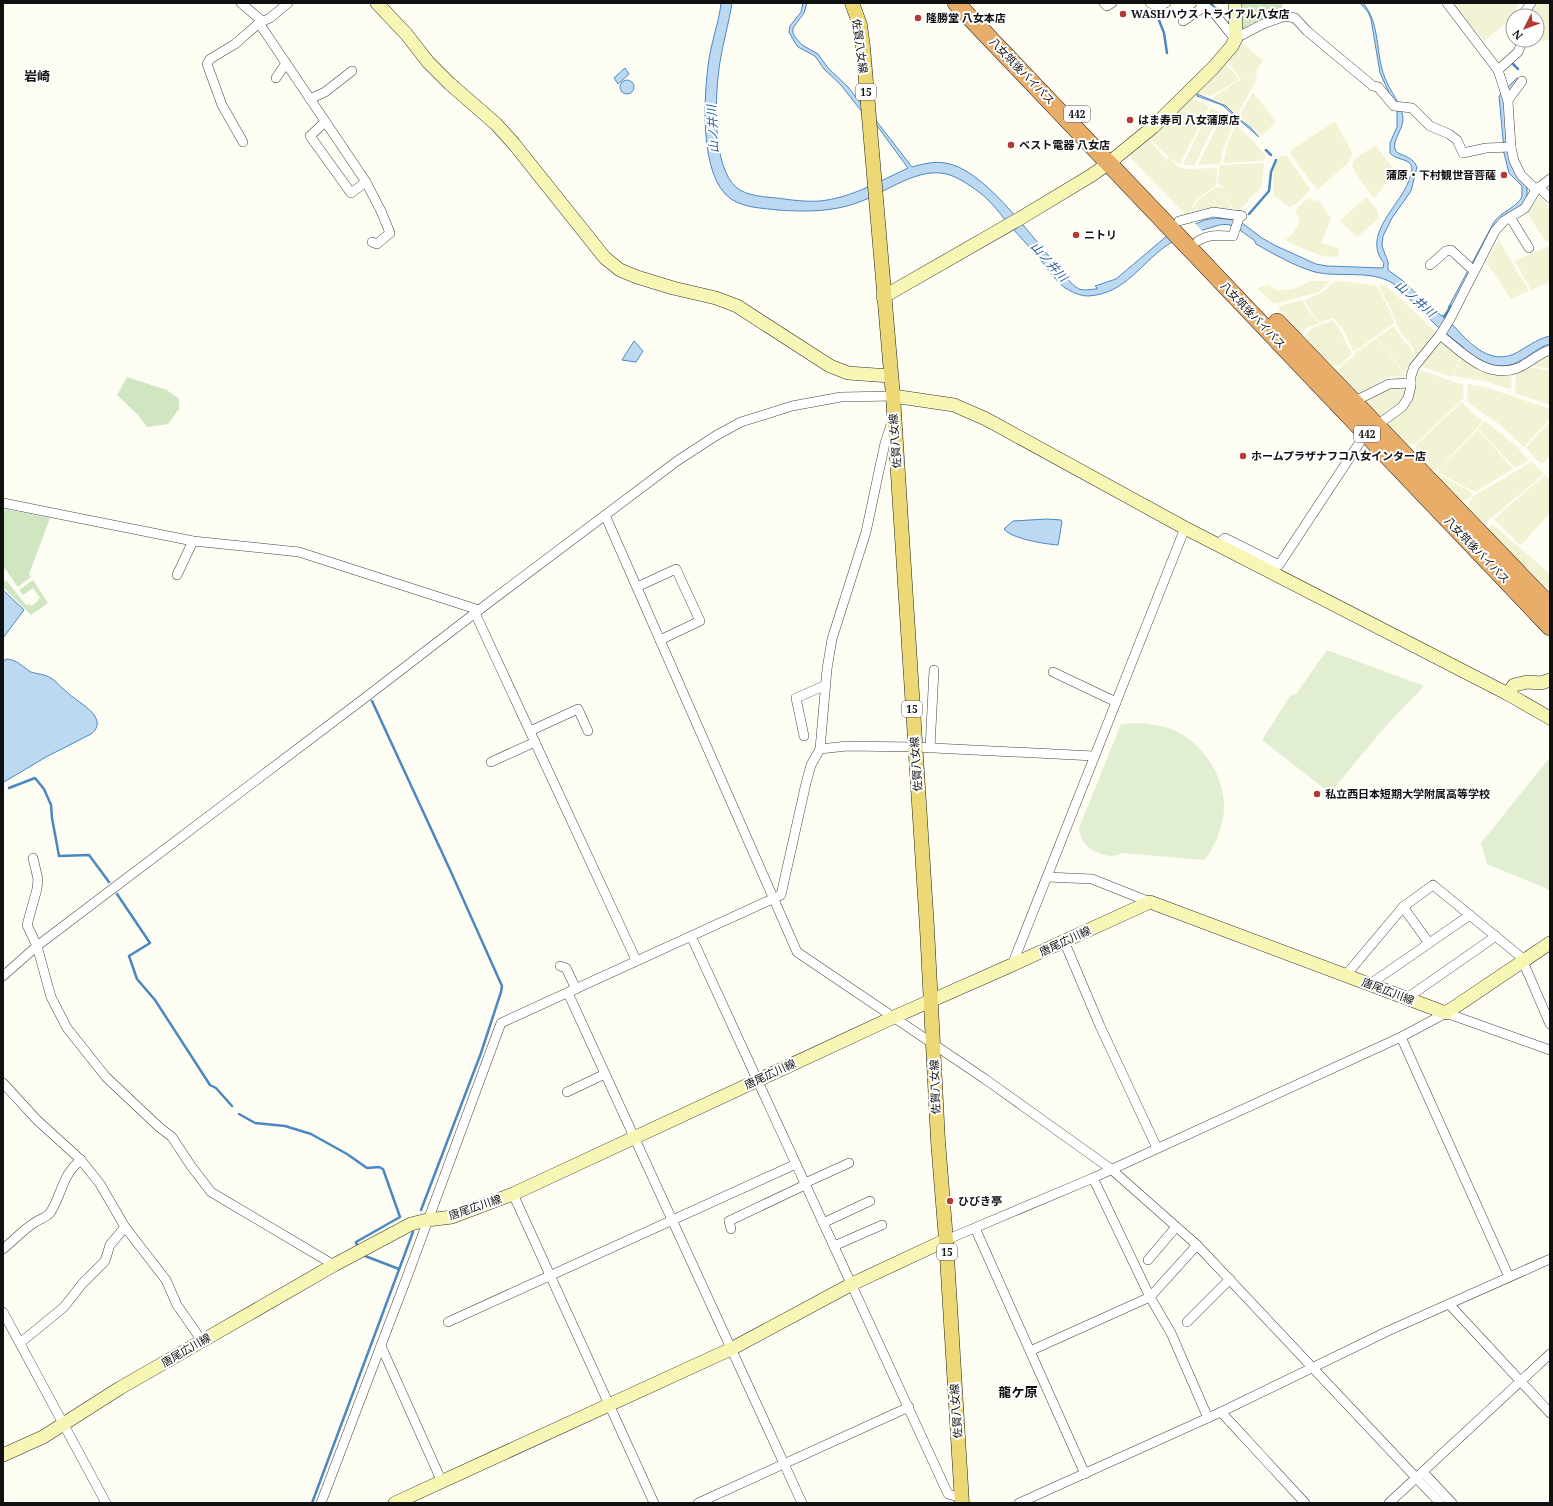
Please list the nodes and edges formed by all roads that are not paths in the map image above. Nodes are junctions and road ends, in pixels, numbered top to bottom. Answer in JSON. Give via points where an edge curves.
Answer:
{"nodes":[{"id":1,"x":240,"y":3,"type":"edge"},
{"id":2,"x":288,"y":3,"type":"edge"},
{"id":3,"x":377,"y":3,"type":"edge"},
{"id":4,"x":852,"y":3,"type":"edge"},
{"id":5,"x":956,"y":3,"type":"edge"},
{"id":6,"x":971,"y":3,"type":"edge"},
{"id":7,"x":1104,"y":3,"type":"edge"},
{"id":8,"x":1112,"y":3,"type":"edge"},
{"id":9,"x":1150,"y":3,"type":"edge"},
{"id":10,"x":1166,"y":3,"type":"edge"},
{"id":11,"x":1235,"y":3,"type":"edge"},
{"id":12,"x":1448,"y":3,"type":"edge"},
{"id":13,"x":1202,"y":5,"type":"edge"},
{"id":14,"x":1183,"y":21,"type":"dead end"},
{"id":15,"x":260,"y":22,"type":"junction"},
{"id":16,"x":1236,"y":39,"type":"junction"},
{"id":17,"x":1520,"y":48,"type":"edge"},
{"id":18,"x":286,"y":63,"type":"junction"},
{"id":19,"x":1498,"y":70,"type":"junction"},
{"id":20,"x":352,"y":71,"type":"dead end"},
{"id":21,"x":276,"y":78,"type":"dead end"},
{"id":22,"x":1522,"y":81,"type":"dead end"},
{"id":23,"x":1506,"y":95,"type":"junction"},
{"id":24,"x":310,"y":99,"type":"junction"},
{"id":25,"x":325,"y":122,"type":"junction"},
{"id":26,"x":243,"y":142,"type":"dead end"},
{"id":27,"x":1507,"y":147,"type":"junction"},
{"id":28,"x":1114,"y":159,"type":"junction"},
{"id":29,"x":1550,"y":179,"type":"edge"},
{"id":30,"x":366,"y":182,"type":"junction"},
{"id":31,"x":1538,"y":188,"type":"junction"},
{"id":32,"x":1550,"y":198,"type":"edge"},
{"id":33,"x":1510,"y":217,"type":"junction"},
{"id":34,"x":1185,"y":233,"type":"junction"},
{"id":35,"x":372,"y":242,"type":"dead end"},
{"id":36,"x":1529,"y":248,"type":"dead end"},
{"id":37,"x":1430,"y":265,"type":"dead end"},
{"id":38,"x":1472,"y":269,"type":"junction"},
{"id":39,"x":884,"y":297,"type":"junction"},
{"id":40,"x":1440,"y":334,"type":"junction"},
{"id":41,"x":1550,"y":350,"type":"edge"},
{"id":42,"x":890,"y":376,"type":"junction"},
{"id":43,"x":1411,"y":383,"type":"junction"},
{"id":44,"x":893,"y":396,"type":"junction"},
{"id":45,"x":1359,"y":399,"type":"dead end"},
{"id":46,"x":894,"y":417,"type":"junction"},
{"id":47,"x":1371,"y":429,"type":"junction"},
{"id":48,"x":3,"y":504,"type":"edge"},
{"id":49,"x":605,"y":515,"type":"junction"},
{"id":50,"x":1184,"y":528,"type":"junction"},
{"id":51,"x":194,"y":541,"type":"junction"},
{"id":52,"x":1217,"y":545,"type":"junction"},
{"id":53,"x":177,"y":575,"type":"dead end"},
{"id":54,"x":637,"y":587,"type":"junction"},
{"id":55,"x":1550,"y":606,"type":"edge"},
{"id":56,"x":477,"y":611,"type":"junction"},
{"id":57,"x":1550,"y":627,"type":"edge"},
{"id":58,"x":660,"y":640,"type":"junction"},
{"id":59,"x":934,"y":670,"type":"dead end"},
{"id":60,"x":1053,"y":672,"type":"dead end"},
{"id":61,"x":1550,"y":680,"type":"edge"},
{"id":62,"x":826,"y":685,"type":"junction"},
{"id":63,"x":1508,"y":694,"type":"junction"},
{"id":64,"x":1116,"y":702,"type":"junction"},
{"id":65,"x":1550,"y":718,"type":"edge"},
{"id":66,"x":530,"y":731,"type":"junction"},
{"id":67,"x":588,"y":731,"type":"dead end"},
{"id":68,"x":804,"y":736,"type":"dead end"},
{"id":69,"x":535,"y":742,"type":"junction"},
{"id":70,"x":914,"y":747,"type":"junction"},
{"id":71,"x":930,"y":748,"type":"junction"},
{"id":72,"x":820,"y":749,"type":"junction"},
{"id":73,"x":1094,"y":756,"type":"junction"},
{"id":74,"x":491,"y":762,"type":"dead end"},
{"id":75,"x":33,"y":858,"type":"dead end"},
{"id":76,"x":1047,"y":876,"type":"junction"},
{"id":77,"x":773,"y":900,"type":"junction"},
{"id":78,"x":1150,"y":902,"type":"junction"},
{"id":79,"x":1403,"y":907,"type":"junction"},
{"id":80,"x":1470,"y":915,"type":"junction"},
{"id":81,"x":691,"y":936,"type":"junction"},
{"id":82,"x":1496,"y":936,"type":"junction"},
{"id":83,"x":1064,"y":941,"type":"junction"},
{"id":84,"x":1429,"y":943,"type":"junction"},
{"id":85,"x":1550,"y":943,"type":"edge"},
{"id":86,"x":37,"y":946,"type":"junction"},
{"id":87,"x":636,"y":960,"type":"junction"},
{"id":88,"x":1524,"y":960,"type":"junction"},
{"id":89,"x":1012,"y":965,"type":"junction"},
{"id":90,"x":560,"y":966,"type":"dead end"},
{"id":91,"x":1346,"y":975,"type":"junction"},
{"id":92,"x":3,"y":976,"type":"edge"},
{"id":93,"x":1370,"y":984,"type":"junction"},
{"id":94,"x":572,"y":991,"type":"junction"},
{"id":95,"x":1407,"y":998,"type":"junction"},
{"id":96,"x":930,"y":1001,"type":"junction"},
{"id":97,"x":1446,"y":1013,"type":"junction"},
{"id":98,"x":894,"y":1017,"type":"junction"},
{"id":99,"x":1550,"y":1024,"type":"edge"},
{"id":100,"x":1401,"y":1037,"type":"junction"},
{"id":101,"x":934,"y":1044,"type":"junction"},
{"id":102,"x":1550,"y":1050,"type":"edge"},
{"id":103,"x":605,"y":1074,"type":"junction"},
{"id":104,"x":758,"y":1080,"type":"junction"},
{"id":105,"x":3,"y":1083,"type":"edge"},
{"id":106,"x":567,"y":1092,"type":"dead end"},
{"id":107,"x":634,"y":1138,"type":"junction"},
{"id":108,"x":1157,"y":1148,"type":"junction"},
{"id":109,"x":81,"y":1160,"type":"junction"},
{"id":110,"x":849,"y":1163,"type":"dead end"},
{"id":111,"x":796,"y":1164,"type":"junction"},
{"id":112,"x":1111,"y":1169,"type":"junction"},
{"id":113,"x":1093,"y":1178,"type":"junction"},
{"id":114,"x":805,"y":1184,"type":"junction"},
{"id":115,"x":513,"y":1194,"type":"junction"},
{"id":116,"x":870,"y":1202,"type":"dead end"},
{"id":117,"x":427,"y":1220,"type":"junction"},
{"id":118,"x":672,"y":1220,"type":"junction"},
{"id":119,"x":823,"y":1223,"type":"junction"},
{"id":120,"x":882,"y":1225,"type":"dead end"},
{"id":121,"x":125,"y":1227,"type":"junction"},
{"id":122,"x":1176,"y":1227,"type":"junction"},
{"id":123,"x":975,"y":1228,"type":"junction"},
{"id":124,"x":731,"y":1229,"type":"dead end"},
{"id":125,"x":946,"y":1240,"type":"junction"},
{"id":126,"x":1197,"y":1245,"type":"junction"},
{"id":127,"x":834,"y":1246,"type":"junction"},
{"id":128,"x":3,"y":1249,"type":"edge"},
{"id":129,"x":1550,"y":1258,"type":"edge"},
{"id":130,"x":1148,"y":1260,"type":"dead end"},
{"id":131,"x":334,"y":1265,"type":"junction"},
{"id":132,"x":550,"y":1276,"type":"junction"},
{"id":133,"x":1509,"y":1277,"type":"junction"},
{"id":134,"x":1230,"y":1279,"type":"junction"},
{"id":135,"x":852,"y":1284,"type":"junction"},
{"id":136,"x":1150,"y":1297,"type":"junction"},
{"id":137,"x":1449,"y":1304,"type":"junction"},
{"id":138,"x":3,"y":1312,"type":"edge"},
{"id":139,"x":448,"y":1322,"type":"dead end"},
{"id":140,"x":1187,"y":1322,"type":"dead end"},
{"id":141,"x":202,"y":1341,"type":"junction"},
{"id":142,"x":20,"y":1343,"type":"junction"},
{"id":143,"x":381,"y":1346,"type":"junction"},
{"id":144,"x":731,"y":1349,"type":"junction"},
{"id":145,"x":1030,"y":1350,"type":"junction"},
{"id":146,"x":1550,"y":1354,"type":"edge"},
{"id":147,"x":1313,"y":1368,"type":"junction"},
{"id":148,"x":1520,"y":1381,"type":"junction"},
{"id":149,"x":610,"y":1404,"type":"junction"},
{"id":150,"x":908,"y":1407,"type":"junction"},
{"id":151,"x":1221,"y":1412,"type":"junction"},
{"id":152,"x":1550,"y":1413,"type":"edge"},
{"id":153,"x":1208,"y":1418,"type":"junction"},
{"id":154,"x":63,"y":1424,"type":"junction"},
{"id":155,"x":3,"y":1455,"type":"edge"},
{"id":156,"x":784,"y":1464,"type":"junction"},
{"id":157,"x":1085,"y":1474,"type":"junction"},
{"id":158,"x":1420,"y":1475,"type":"junction"},
{"id":159,"x":442,"y":1482,"type":"junction"},
{"id":160,"x":962,"y":1501,"type":"edge"},
{"id":161,"x":106,"y":1503,"type":"edge"},
{"id":162,"x":321,"y":1503,"type":"edge"},
{"id":163,"x":395,"y":1503,"type":"edge"},
{"id":164,"x":654,"y":1503,"type":"edge"},
{"id":165,"x":698,"y":1503,"type":"edge"},
{"id":166,"x":802,"y":1503,"type":"edge"},
{"id":167,"x":1019,"y":1503,"type":"edge"},
{"id":168,"x":1305,"y":1503,"type":"edge"},
{"id":169,"x":1389,"y":1503,"type":"edge"},
{"id":170,"x":1440,"y":1503,"type":"edge"},
{"id":171,"x":1452,"y":1503,"type":"edge"}],
"edges":[{"from":1,"to":15,"type":"street"},
{"from":2,"to":15,"type":"street","via":[[270,18]]},
{"from":3,"to":42,"type":"main road","via":[[433,68],[501,129],[605,258],[620,270],[737,306],[830,366],[848,373]]},
{"from":4,"to":39,"type":"main road","name":"佐賀八女線","number":"15","via":[[860,25],[863,47]]},
{"from":5,"to":28,"type":"highway","name":"八女筑後バイパス","number":"442"},
{"from":6,"to":28,"type":"highway","name":"八女筑後バイパス","number":"442"},
{"from":7,"to":8,"type":"street","via":[[1107,6]]},
{"from":9,"to":10,"type":"street","via":[[1157,6]]},
{"from":11,"to":16,"type":"main road"},
{"from":12,"to":19,"type":"street"},
{"from":13,"to":14,"type":"street"},
{"from":13,"to":16,"type":"street","via":[[1214,13]]},
{"from":15,"to":18,"type":"street"},
{"from":15,"to":26,"type":"street","via":[[235,44],[210,59],[207,64],[222,105]]},
{"from":16,"to":27,"type":"street","via":[[1263,24],[1285,16],[1296,16],[1307,30],[1373,86],[1378,87],[1397,106],[1412,108],[1430,126],[1457,140],[1463,153]]},
{"from":16,"to":28,"type":"main road","via":[[1220,60],[1180,101]]},
{"from":17,"to":19,"type":"street"},
{"from":18,"to":21,"type":"street"},
{"from":18,"to":24,"type":"street"},
{"from":19,"to":23,"type":"street"},
{"from":20,"to":24,"type":"street","via":[[325,92]]},
{"from":22,"to":23,"type":"street"},
{"from":23,"to":27,"type":"street"},
{"from":24,"to":25,"type":"street"},
{"from":25,"to":30,"type":"street"},
{"from":25,"to":30,"type":"street","via":[[310,136],[351,193]]},
{"from":27,"to":31,"type":"street","via":[[1522,175]]},
{"from":28,"to":34,"type":"highway","name":"八女筑後バイパス","number":"442"},
{"from":28,"to":39,"type":"main road","via":[[1014,222]]},
{"from":29,"to":31,"type":"street"},
{"from":30,"to":35,"type":"street","via":[[390,233],[377,244]]},
{"from":31,"to":32,"type":"street"},
{"from":31,"to":33,"type":"street","via":[[1525,208]]},
{"from":33,"to":36,"type":"street"},
{"from":33,"to":38,"type":"street","via":[[1495,231]]},
{"from":34,"to":34,"type":"street","via":[[1195,216],[1213,212],[1241,216],[1233,236]]},
{"from":34,"to":47,"type":"highway","name":"八女筑後バイパス","number":"442"},
{"from":37,"to":38,"type":"street","via":[[1448,249],[1455,252]]},
{"from":38,"to":40,"type":"street","via":[[1450,319]]},
{"from":39,"to":42,"type":"main road","name":"佐賀八女線","number":"15"},
{"from":40,"to":41,"type":"street","via":[[1479,365],[1500,371],[1518,368]]},
{"from":40,"to":43,"type":"street","via":[[1414,367],[1410,376]]},
{"from":42,"to":44,"type":"main road","name":"佐賀八女線","number":"15"},
{"from":43,"to":45,"type":"street","via":[[1389,384]]},
{"from":43,"to":47,"type":"street","via":[[1408,398],[1402,407]]},
{"from":44,"to":46,"type":"main road","name":"佐賀八女線","number":"15"},
{"from":44,"to":49,"type":"street","via":[[841,397],[792,406],[741,422],[679,460]]},
{"from":44,"to":50,"type":"main road","via":[[954,405],[971,412]]},
{"from":46,"to":62,"type":"street","via":[[885,443],[866,532],[832,639]]},
{"from":46,"to":70,"type":"main road","name":"佐賀八女線","number":"15"},
{"from":47,"to":52,"type":"street","via":[[1279,565],[1225,538]]},
{"from":47,"to":55,"type":"highway","name":"八女筑後バイパス","number":"442"},
{"from":47,"to":57,"type":"highway","name":"八女筑後バイパス","number":"442"},
{"from":48,"to":51,"type":"street"},
{"from":49,"to":54,"type":"street"},
{"from":49,"to":56,"type":"street"},
{"from":50,"to":52,"type":"main road"},
{"from":50,"to":64,"type":"street"},
{"from":51,"to":53,"type":"street"},
{"from":51,"to":56,"type":"street","via":[[300,552]]},
{"from":52,"to":63,"type":"main road"},
{"from":54,"to":58,"type":"street"},
{"from":54,"to":58,"type":"street","via":[[676,569],[700,621]]},
{"from":56,"to":66,"type":"street"},
{"from":56,"to":86,"type":"street"},
{"from":58,"to":77,"type":"street"},
{"from":59,"to":71,"type":"street"},
{"from":60,"to":64,"type":"street"},
{"from":61,"to":63,"type":"main road","via":[[1514,685]]},
{"from":62,"to":68,"type":"street","via":[[796,698]]},
{"from":62,"to":72,"type":"street"},
{"from":63,"to":65,"type":"main road"},
{"from":64,"to":73,"type":"street"},
{"from":66,"to":67,"type":"street","via":[[578,709]]},
{"from":66,"to":69,"type":"street"},
{"from":69,"to":74,"type":"street"},
{"from":69,"to":87,"type":"street"},
{"from":70,"to":71,"type":"street"},
{"from":70,"to":72,"type":"street","via":[[847,746]]},
{"from":70,"to":96,"type":"main road","name":"佐賀八女線","number":"15"},
{"from":71,"to":73,"type":"street"},
{"from":72,"to":77,"type":"street","via":[[811,765],[806,783],[781,895]]},
{"from":73,"to":76,"type":"street"},
{"from":75,"to":86,"type":"street","via":[[38,879],[27,925]]},
{"from":76,"to":78,"type":"street","via":[[1092,879]]},
{"from":76,"to":89,"type":"street"},
{"from":77,"to":81,"type":"street"},
{"from":77,"to":98,"type":"street","via":[[797,952]]},
{"from":78,"to":83,"type":"main road","name":"唐尾広川線"},
{"from":78,"to":91,"type":"main road","name":"唐尾広川線"},
{"from":79,"to":80,"type":"street","via":[[1433,885]]},
{"from":79,"to":84,"type":"street"},
{"from":79,"to":91,"type":"street"},
{"from":80,"to":82,"type":"street"},
{"from":80,"to":84,"type":"street"},
{"from":81,"to":87,"type":"street"},
{"from":81,"to":104,"type":"street"},
{"from":82,"to":88,"type":"street"},
{"from":82,"to":95,"type":"street"},
{"from":83,"to":89,"type":"main road","name":"唐尾広川線"},
{"from":83,"to":108,"type":"street"},
{"from":84,"to":93,"type":"street"},
{"from":85,"to":88,"type":"main road"},
{"from":86,"to":92,"type":"street"},
{"from":86,"to":131,"type":"street","via":[[51,996],[67,1028],[106,1077],[172,1137],[211,1192]]},
{"from":87,"to":94,"type":"street"},
{"from":88,"to":97,"type":"main road"},
{"from":88,"to":99,"type":"street"},
{"from":89,"to":96,"type":"main road","name":"唐尾広川線"},
{"from":90,"to":94,"type":"street","via":[[566,968]]},
{"from":91,"to":93,"type":"main road","name":"唐尾広川線"},
{"from":93,"to":95,"type":"main road","name":"唐尾広川線"},
{"from":94,"to":103,"type":"street"},
{"from":94,"to":117,"type":"street","via":[[500,1023]]},
{"from":95,"to":97,"type":"main road","name":"唐尾広川線"},
{"from":96,"to":98,"type":"main road","name":"唐尾広川線"},
{"from":96,"to":101,"type":"main road","name":"佐賀八女線","number":"15"},
{"from":97,"to":100,"type":"street"},
{"from":97,"to":102,"type":"street"},
{"from":98,"to":101,"type":"street"},
{"from":98,"to":104,"type":"main road","name":"唐尾広川線"},
{"from":100,"to":108,"type":"street"},
{"from":100,"to":133,"type":"street"},
{"from":101,"to":112,"type":"street"},
{"from":101,"to":125,"type":"main road","name":"佐賀八女線","number":"15"},
{"from":103,"to":106,"type":"street"},
{"from":103,"to":107,"type":"street"},
{"from":104,"to":107,"type":"main road","name":"唐尾広川線"},
{"from":104,"to":111,"type":"street"},
{"from":105,"to":109,"type":"street","via":[[37,1120]]},
{"from":107,"to":115,"type":"main road","name":"唐尾広川線"},
{"from":107,"to":118,"type":"street"},
{"from":108,"to":112,"type":"street"},
{"from":109,"to":121,"type":"street","via":[[100,1184]]},
{"from":109,"to":128,"type":"street","via":[[72,1166],[67,1174],[47,1217],[33,1223]]},
{"from":110,"to":114,"type":"street"},
{"from":111,"to":114,"type":"street"},
{"from":111,"to":118,"type":"street"},
{"from":112,"to":113,"type":"street"},
{"from":112,"to":122,"type":"street"},
{"from":113,"to":123,"type":"street"},
{"from":113,"to":136,"type":"street"},
{"from":114,"to":119,"type":"street"},
{"from":114,"to":124,"type":"street","via":[[729,1221]]},
{"from":115,"to":117,"type":"main road","name":"唐尾広川線","via":[[452,1217]]},
{"from":115,"to":132,"type":"street"},
{"from":116,"to":119,"type":"street"},
{"from":117,"to":131,"type":"main road","name":"唐尾広川線","via":[[411,1224]]},
{"from":117,"to":143,"type":"street"},
{"from":118,"to":132,"type":"street"},
{"from":118,"to":144,"type":"street"},
{"from":119,"to":127,"type":"street"},
{"from":120,"to":127,"type":"street"},
{"from":121,"to":141,"type":"street","via":[[166,1280],[177,1305]]},
{"from":121,"to":142,"type":"street","via":[[110,1245],[105,1261],[64,1307]]},
{"from":122,"to":126,"type":"street"},
{"from":122,"to":130,"type":"street"},
{"from":123,"to":125,"type":"street"},
{"from":123,"to":145,"type":"street"},
{"from":125,"to":135,"type":"main road"},
{"from":125,"to":160,"type":"main road","name":"佐賀八女線","number":"15"},
{"from":126,"to":134,"type":"street"},
{"from":126,"to":136,"type":"street"},
{"from":127,"to":135,"type":"street"},
{"from":129,"to":133,"type":"street"},
{"from":131,"to":141,"type":"main road","name":"唐尾広川線"},
{"from":132,"to":139,"type":"street"},
{"from":132,"to":149,"type":"street"},
{"from":133,"to":137,"type":"street"},
{"from":134,"to":140,"type":"street"},
{"from":134,"to":147,"type":"street"},
{"from":135,"to":144,"type":"main road"},
{"from":135,"to":150,"type":"street"},
{"from":136,"to":145,"type":"street"},
{"from":136,"to":153,"type":"street","via":[[1171,1333]]},
{"from":137,"to":147,"type":"street"},
{"from":137,"to":148,"type":"street"},
{"from":138,"to":142,"type":"street"},
{"from":141,"to":154,"type":"main road","name":"唐尾広川線"},
{"from":142,"to":154,"type":"street"},
{"from":143,"to":159,"type":"street"},
{"from":143,"to":162,"type":"street"},
{"from":144,"to":149,"type":"main road"},
{"from":144,"to":156,"type":"street"},
{"from":145,"to":157,"type":"street"},
{"from":146,"to":148,"type":"street"},
{"from":147,"to":151,"type":"street"},
{"from":147,"to":158,"type":"street"},
{"from":148,"to":152,"type":"street"},
{"from":148,"to":158,"type":"street"},
{"from":149,"to":159,"type":"main road"},
{"from":149,"to":164,"type":"street"},
{"from":150,"to":156,"type":"street"},
{"from":150,"to":160,"type":"street","via":[[948,1494]]},
{"from":151,"to":153,"type":"street"},
{"from":151,"to":168,"type":"street"},
{"from":153,"to":157,"type":"street"},
{"from":154,"to":155,"type":"main road","name":"唐尾広川線","via":[[43,1437]]},
{"from":154,"to":161,"type":"street"},
{"from":156,"to":165,"type":"street"},
{"from":156,"to":166,"type":"street"},
{"from":157,"to":167,"type":"street"},
{"from":158,"to":169,"type":"street"},
{"from":158,"to":170,"type":"street"},
{"from":158,"to":171,"type":"street"},
{"from":159,"to":163,"type":"main road"}]}
